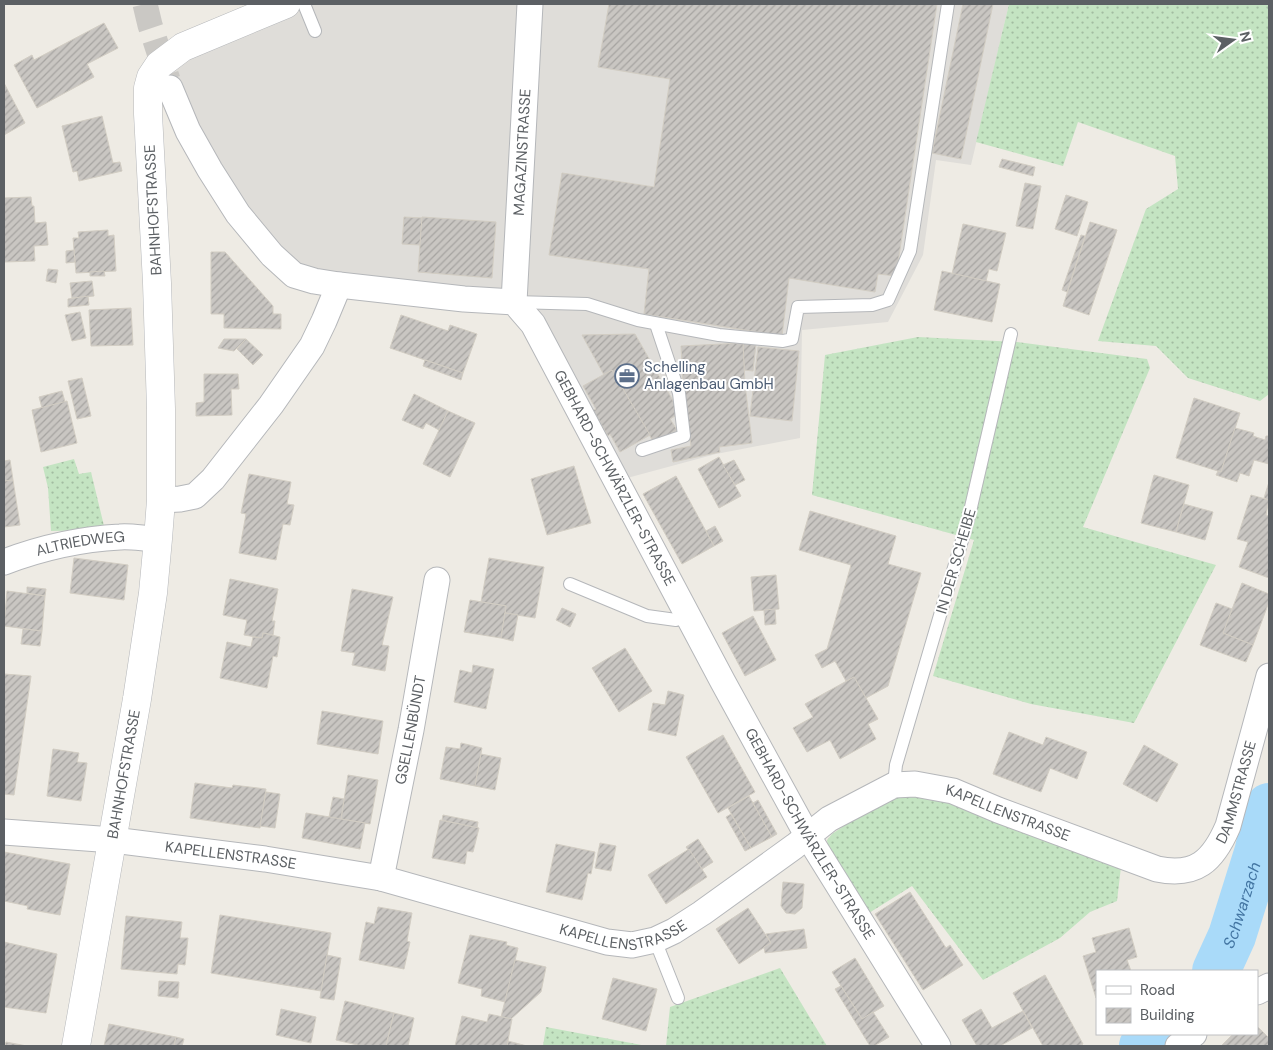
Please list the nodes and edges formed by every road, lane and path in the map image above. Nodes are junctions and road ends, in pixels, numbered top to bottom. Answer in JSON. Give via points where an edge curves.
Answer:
{"nodes":[{"id":1,"x":286,"y":4,"type":"edge"},
{"id":2,"x":304,"y":4,"type":"edge"},
{"id":3,"x":530,"y":4,"type":"edge"},
{"id":4,"x":948,"y":4,"type":"edge"},
{"id":5,"x":316,"y":31,"type":"dead end"},
{"id":6,"x":170,"y":88,"type":"tunnel mouth"},
{"id":7,"x":339,"y":285,"type":"junction"},
{"id":8,"x":514,"y":302,"type":"junction"},
{"id":9,"x":656,"y":324,"type":"junction"},
{"id":10,"x":1011,"y":334,"type":"dead end"},
{"id":11,"x":642,"y":450,"type":"dead end"},
{"id":12,"x":161,"y":500,"type":"junction"},
{"id":13,"x":158,"y":539,"type":"junction"},
{"id":14,"x":4,"y":562,"type":"edge"},
{"id":15,"x":437,"y":580,"type":"dead end"},
{"id":16,"x":570,"y":584,"type":"dead end"},
{"id":17,"x":688,"y":615,"type":"junction"},
{"id":18,"x":1269,"y":676,"type":"edge"},
{"id":19,"x":894,"y":785,"type":"junction"},
{"id":20,"x":4,"y":832,"type":"edge"},
{"id":21,"x":807,"y":836,"type":"junction"},
{"id":22,"x":114,"y":840,"type":"junction"},
{"id":23,"x":1194,"y":869,"type":"joint"},
{"id":24,"x":381,"y":878,"type":"junction"},
{"id":25,"x":656,"y":940,"type":"junction"},
{"id":26,"x":678,"y":998,"type":"dead end"},
{"id":27,"x":1193,"y":1035,"type":"edge"},
{"id":28,"x":76,"y":1046,"type":"edge"},
{"id":29,"x":938,"y":1046,"type":"edge"},
{"id":30,"x":1178,"y":1046,"type":"edge"}],
"edges":[{"from":1,"to":12,"type":"street","name":"BAHNHOFSTRASSE","via":[[183,47],[159,65],[151,76],[148,114],[158,301]]},
{"from":2,"to":5,"type":"lane"},
{"from":3,"to":8,"type":"street","name":"MAGAZINSTRASSE"},
{"from":4,"to":9,"type":"lane","via":[[910,251],[888,300],[872,305],[798,306],[792,339],[783,341],[719,335]]},
{"from":6,"to":7,"type":"street","via":[[188,131],[210,170],[238,214],[272,255],[294,275]]},
{"from":7,"to":8,"type":"street"},
{"from":7,"to":12,"type":"street","via":[[312,346],[214,479],[196,496]]},
{"from":8,"to":9,"type":"lane","via":[[587,304]]},
{"from":8,"to":17,"type":"street","name":"GEBHARD-SCHWÄRZLER-STRASSE","via":[[533,324]]},
{"from":9,"to":11,"type":"lane","via":[[679,393],[684,436]]},
{"from":10,"to":19,"type":"lane","name":"IN DER SCHEIBE","via":[[968,520],[896,765]]},
{"from":12,"to":13,"type":"street","name":"BAHNHOFSTRASSE"},
{"from":13,"to":14,"type":"street","name":"ALTRIEDWEG","via":[[121,537],[78,542],[35,550]]},
{"from":13,"to":22,"type":"street","name":"BAHNHOFSTRASSE","via":[[153,593]]},
{"from":15,"to":24,"type":"street","name":"GSELLENBÜNDT"},
{"from":16,"to":17,"type":"lane","via":[[647,616],[676,620]]},
{"from":17,"to":21,"type":"street","name":"GEBHARD-SCHWÄRZLER-STRASSE"},
{"from":18,"to":23,"type":"street","name":"DAMMSTRASSE","via":[[1228,826],[1210,857]]},
{"from":19,"to":21,"type":"street","name":"KAPELLENSTRASSE","via":[[829,818]]},
{"from":19,"to":23,"type":"street","name":"KAPELLENSTRASSE","via":[[915,784],[953,791],[1157,869],[1174,873]]},
{"from":20,"to":22,"type":"street","name":"KAPELLENSTRASSE"},
{"from":21,"to":25,"type":"street","name":"KAPELLENSTRASSE","via":[[702,914]]},
{"from":21,"to":29,"type":"street","name":"GEBHARD-SCHWÄRZLER-STRASSE"},
{"from":22,"to":24,"type":"street","name":"KAPELLENSTRASSE","via":[[266,859]]},
{"from":22,"to":28,"type":"street","name":"BAHNHOFSTRASSE"},
{"from":24,"to":25,"type":"street","name":"KAPELLENSTRASSE","via":[[607,942],[632,945]]},
{"from":25,"to":26,"type":"lane"},
{"from":27,"to":30,"type":"street"}]}
